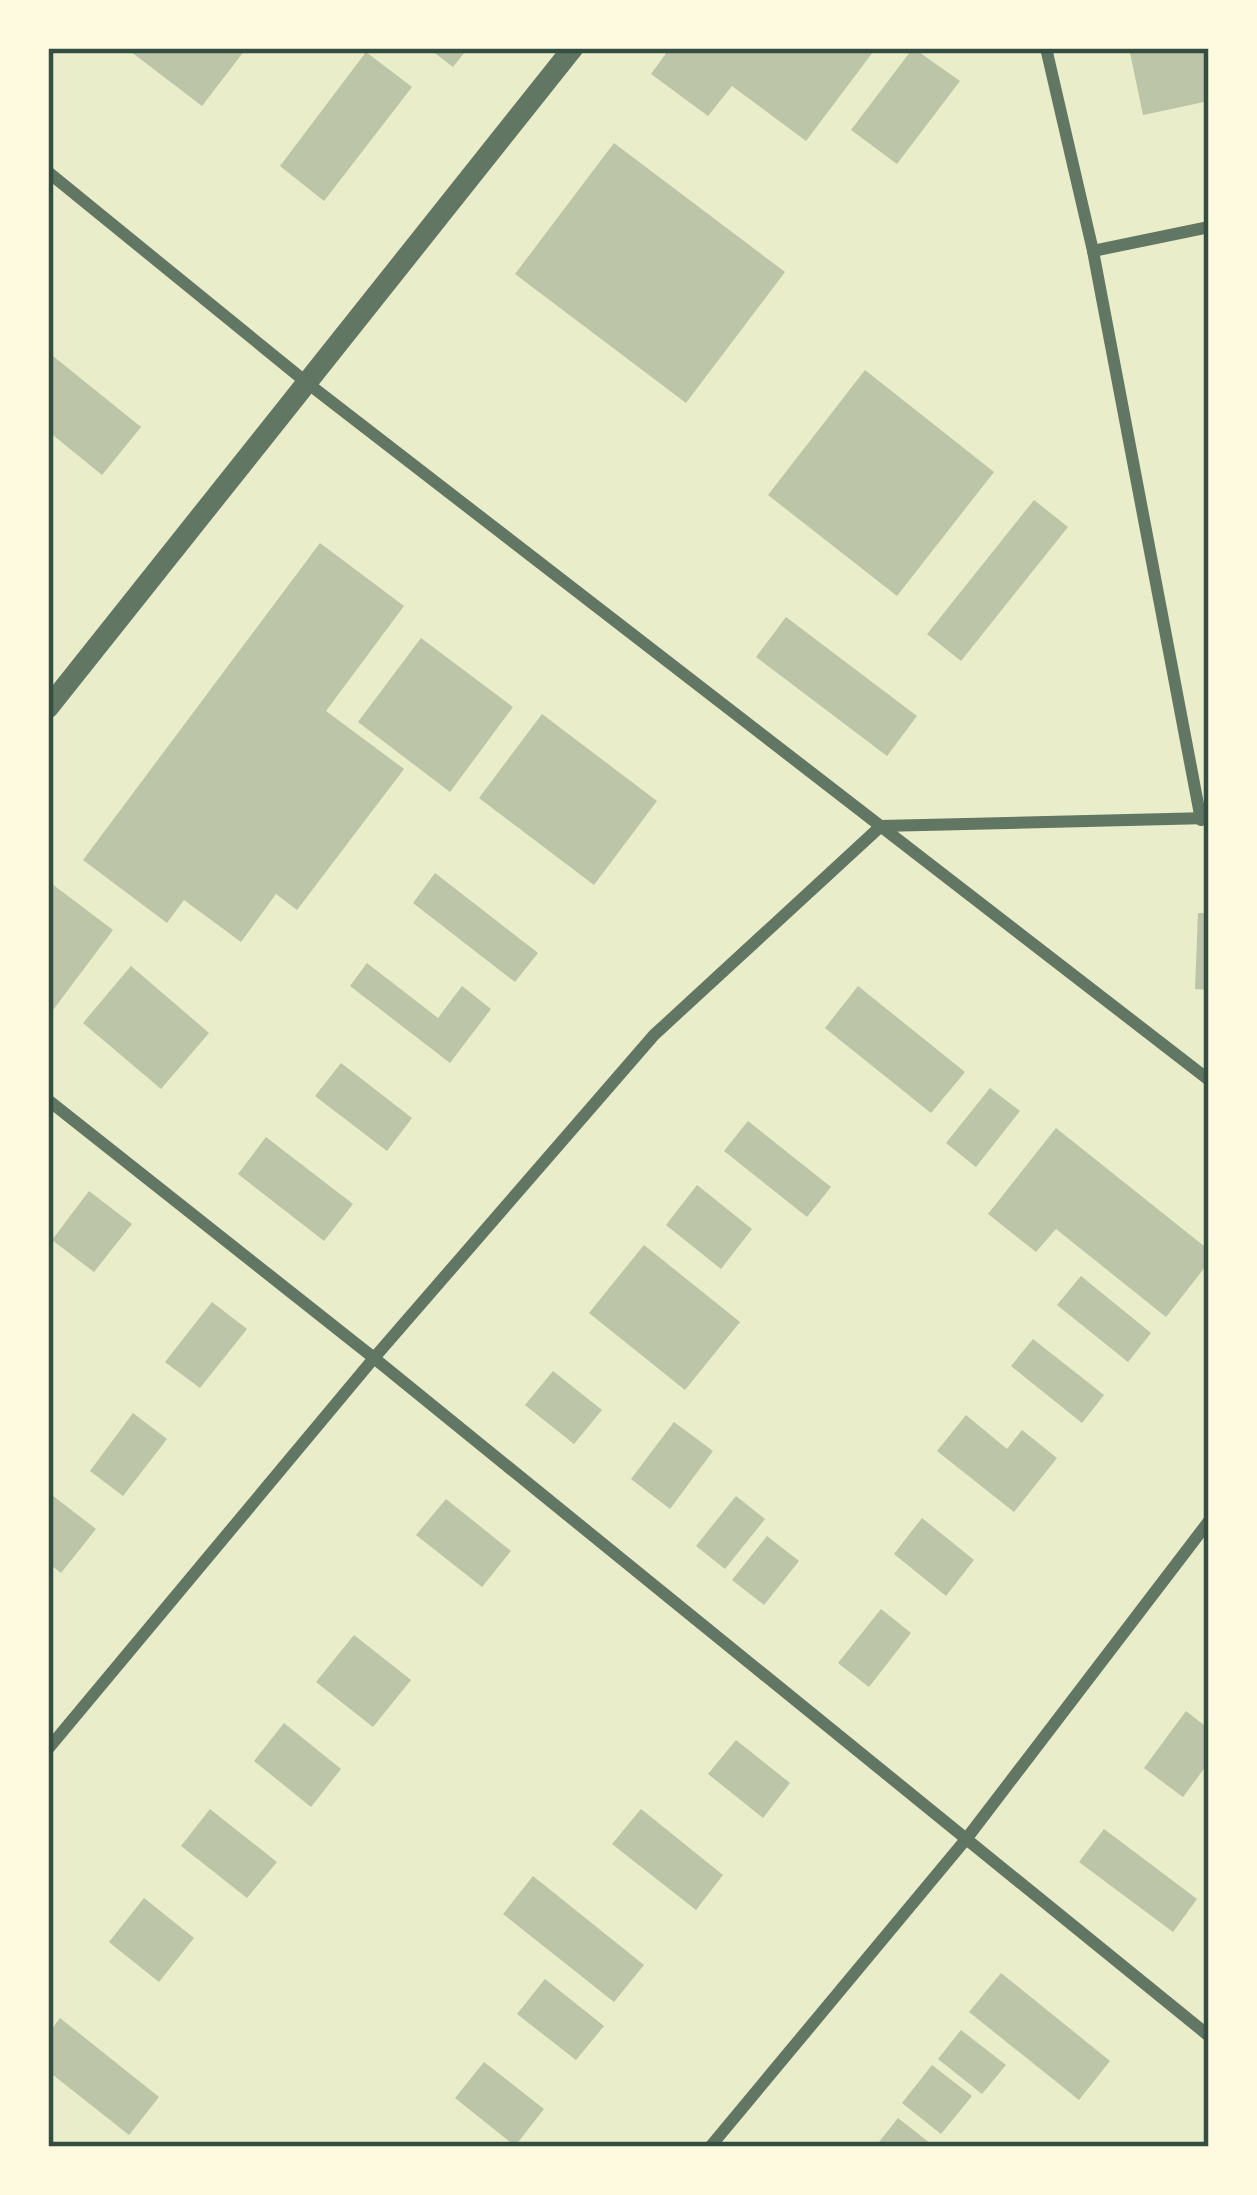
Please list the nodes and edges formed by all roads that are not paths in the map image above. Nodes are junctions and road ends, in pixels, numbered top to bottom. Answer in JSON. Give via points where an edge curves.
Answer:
{"nodes":[{"id":1,"x":573,"y":48,"type":"edge"},
{"id":2,"x":1046,"y":48,"type":"edge"},
{"id":3,"x":48,"y":172,"type":"edge"},
{"id":4,"x":1209,"y":227,"type":"edge"},
{"id":5,"x":1093,"y":251,"type":"junction"},
{"id":6,"x":306,"y":382,"type":"junction"},
{"id":7,"x":48,"y":708,"type":"edge"},
{"id":8,"x":1205,"y":819,"type":"edge"},
{"id":9,"x":881,"y":826,"type":"junction"},
{"id":10,"x":1209,"y":1080,"type":"edge"},
{"id":11,"x":48,"y":1100,"type":"edge"},
{"id":12,"x":374,"y":1358,"type":"junction"},
{"id":13,"x":1209,"y":1521,"type":"edge"},
{"id":14,"x":48,"y":1749,"type":"edge"},
{"id":15,"x":967,"y":1838,"type":"junction"},
{"id":16,"x":1209,"y":2036,"type":"edge"},
{"id":17,"x":710,"y":2147,"type":"edge"}],
"edges":[{"from":1,"to":6,"type":"street"},
{"from":2,"to":5,"type":"street"},
{"from":3,"to":6,"type":"street"},
{"from":4,"to":5,"type":"street"},
{"from":5,"to":8,"type":"street"},
{"from":6,"to":7,"type":"street"},
{"from":6,"to":9,"type":"street"},
{"from":8,"to":9,"type":"street"},
{"from":9,"to":10,"type":"street"},
{"from":9,"to":12,"type":"street","via":[[654,1035]]},
{"from":11,"to":12,"type":"street"},
{"from":12,"to":14,"type":"street"},
{"from":12,"to":15,"type":"street"},
{"from":13,"to":15,"type":"street"},
{"from":15,"to":16,"type":"street"},
{"from":15,"to":17,"type":"street"}]}
